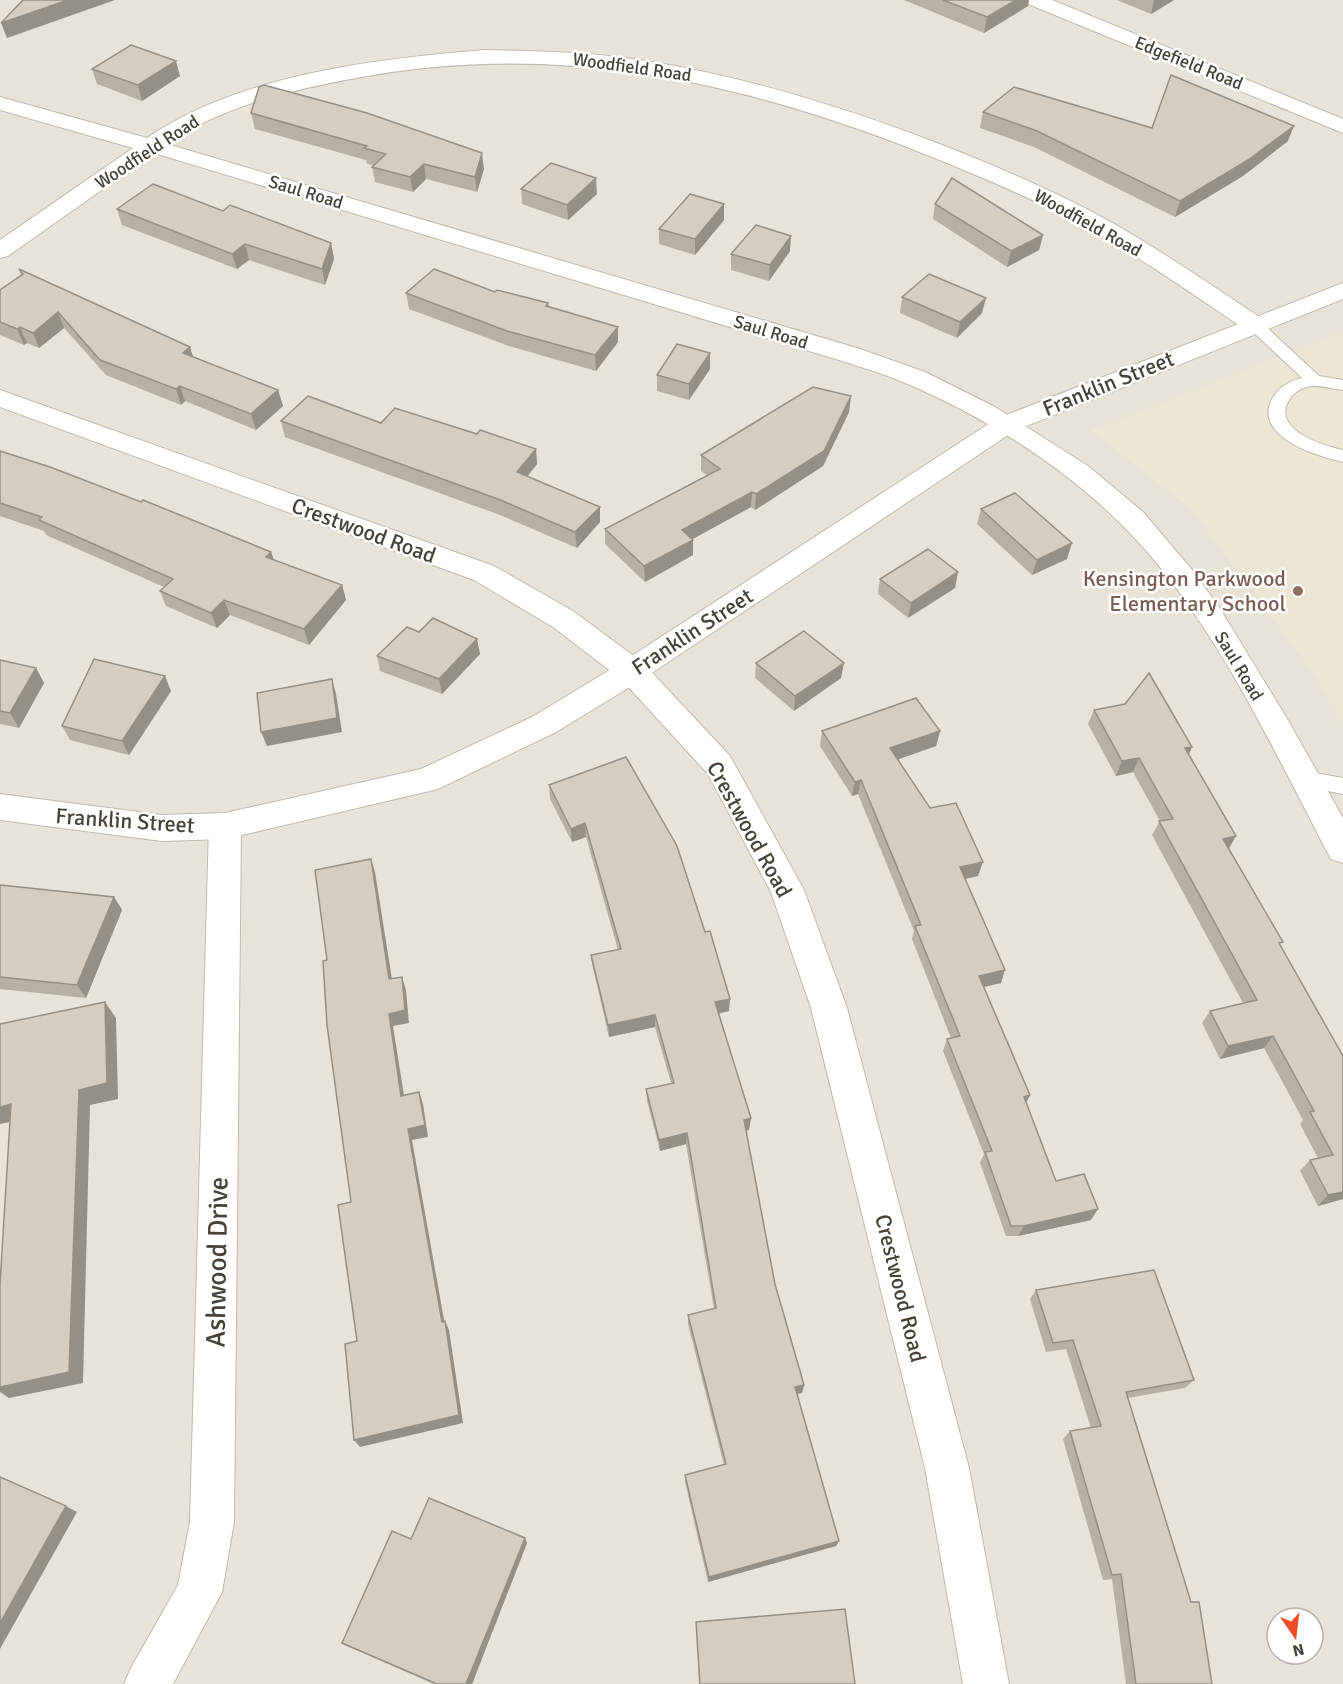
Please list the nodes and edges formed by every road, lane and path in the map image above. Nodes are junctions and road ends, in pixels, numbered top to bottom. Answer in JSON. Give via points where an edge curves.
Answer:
{"nodes":[{"id":1,"x":1035,"y":0,"type":"edge"},
{"id":2,"x":0,"y":103,"type":"edge"},
{"id":3,"x":1343,"y":127,"type":"edge"},
{"id":4,"x":152,"y":146,"type":"junction"},
{"id":5,"x":0,"y":251,"type":"edge"},
{"id":6,"x":1343,"y":290,"type":"edge"},
{"id":7,"x":1255,"y":325,"type":"junction"},
{"id":8,"x":1315,"y":381,"type":"junction"},
{"id":9,"x":1343,"y":385,"type":"edge"},
{"id":10,"x":0,"y":399,"type":"edge"},
{"id":11,"x":1005,"y":425,"type":"junction"},
{"id":12,"x":1343,"y":456,"type":"edge"},
{"id":13,"x":632,"y":671,"type":"junction"},
{"id":14,"x":1304,"y":779,"type":"junction"},
{"id":15,"x":1343,"y":786,"type":"edge"},
{"id":16,"x":0,"y":807,"type":"edge"},
{"id":17,"x":225,"y":826,"type":"junction"},
{"id":18,"x":1343,"y":849,"type":"edge"},
{"id":19,"x":147,"y":1684,"type":"edge"},
{"id":20,"x":986,"y":1684,"type":"edge"}],
"edges":[{"from":1,"to":3,"type":"street","name":"Edgefield Road"},
{"from":2,"to":4,"type":"street","name":"Saul Road"},
{"from":4,"to":5,"type":"street","name":"Woodfield Road"},
{"from":4,"to":7,"type":"street","name":"Woodfield Road","via":[[194,119],[245,98],[365,68],[462,57],[543,56],[636,64],[709,78],[813,106],[911,140],[1014,183],[1100,226]]},
{"from":4,"to":11,"type":"street","name":"Saul Road","via":[[848,354],[924,381]]},
{"from":6,"to":7,"type":"street","name":"Franklin Street"},
{"from":7,"to":8,"type":"lane"},
{"from":7,"to":11,"type":"street","name":"Franklin Street"},
{"from":8,"to":9,"type":"lane"},
{"from":8,"to":12,"type":"lane","via":[[1285,391],[1276,413],[1293,437],[1309,447]]},
{"from":10,"to":13,"type":"street","name":"Crestwood Road","via":[[483,573],[563,619]]},
{"from":11,"to":13,"type":"street","name":"Franklin Street"},
{"from":11,"to":14,"type":"street","name":"Saul Road","via":[[1091,481],[1154,541],[1190,587],[1234,656]]},
{"from":13,"to":17,"type":"street","name":"Franklin Street","via":[[544,724],[427,780]]},
{"from":13,"to":20,"type":"street","name":"Crestwood Road","via":[[719,765],[788,890],[829,1008],[947,1468]]},
{"from":14,"to":15,"type":"lane"},
{"from":14,"to":18,"type":"street","name":"Saul Road"},
{"from":16,"to":17,"type":"street","name":"Franklin Street","via":[[162,828]]},
{"from":17,"to":19,"type":"street","name":"Ashwood Drive","via":[[212,1522],[199,1592]]}]}
